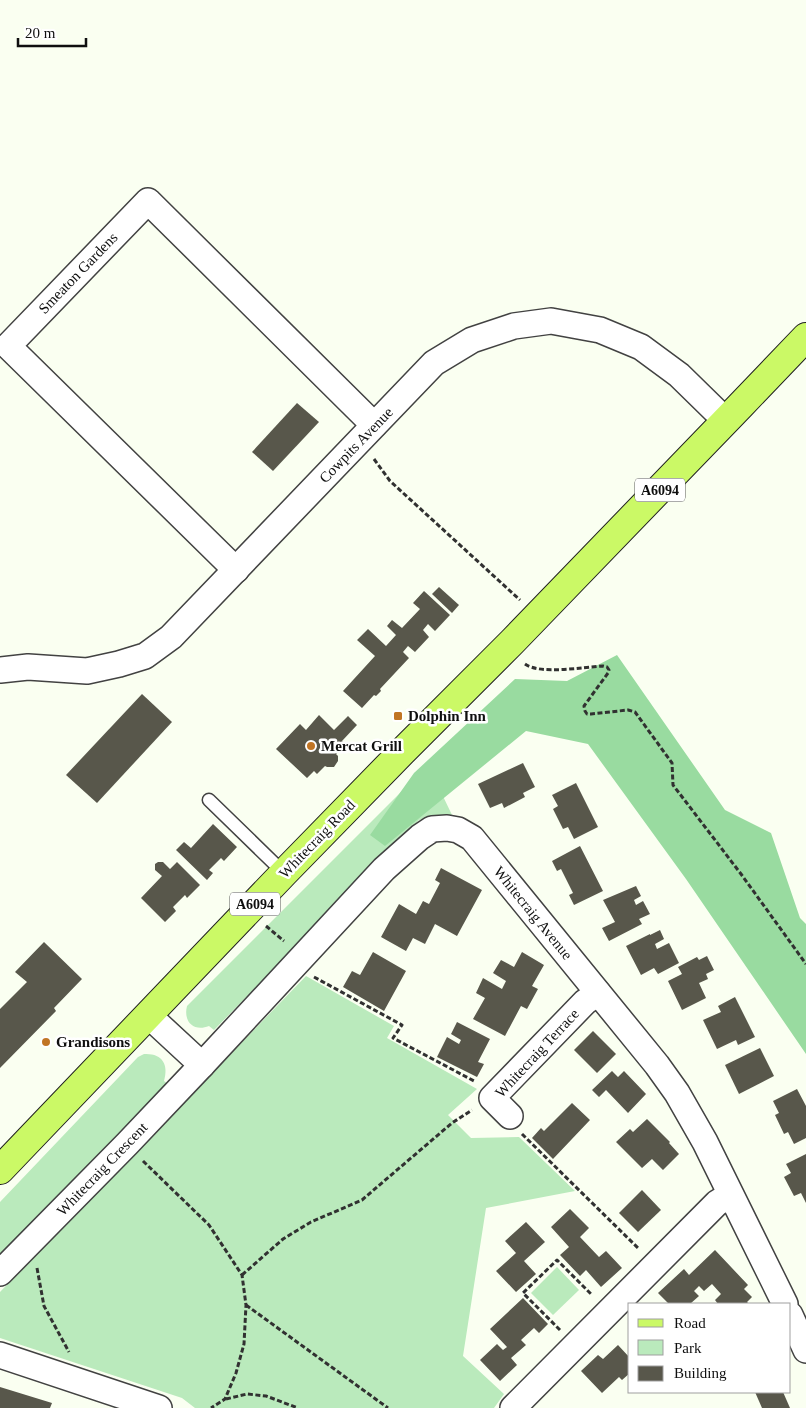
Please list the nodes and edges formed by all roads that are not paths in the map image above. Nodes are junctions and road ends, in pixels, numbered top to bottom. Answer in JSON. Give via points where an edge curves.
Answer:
{"nodes":[{"id":1,"x":806,"y":337,"type":"edge"},
{"id":2,"x":726,"y":421,"type":"junction"},
{"id":3,"x":367,"y":433,"type":"junction"},
{"id":4,"x":236,"y":570,"type":"junction"},
{"id":5,"x":0,"y":670,"type":"edge"},
{"id":6,"x":209,"y":800,"type":"dead end"},
{"id":7,"x":284,"y":873,"type":"junction"},
{"id":8,"x":598,"y":993,"type":"junction"},
{"id":9,"x":148,"y":1015,"type":"junction"},
{"id":10,"x":202,"y":1065,"type":"junction"},
{"id":11,"x":510,"y":1116,"type":"road end"},
{"id":12,"x":0,"y":1170,"type":"edge"},
{"id":13,"x":730,"y":1195,"type":"junction"},
{"id":14,"x":0,"y":1273,"type":"edge"},
{"id":15,"x":784,"y":1303,"type":"edge"},
{"id":16,"x":791,"y":1317,"type":"edge"},
{"id":17,"x":806,"y":1350,"type":"edge"},
{"id":18,"x":0,"y":1354,"type":"edge"},
{"id":19,"x":159,"y":1408,"type":"edge"},
{"id":20,"x":513,"y":1408,"type":"edge"}],
"edges":[{"from":1,"to":2,"type":"main road","number":"A6094"},
{"from":2,"to":3,"type":"street","name":"Cowpits Avenue","via":[[679,375],[641,347],[600,330],[551,321],[514,326],[472,340],[434,363]]},
{"from":2,"to":7,"type":"main road","name":"Whitecraig Road","number":"A6094"},
{"from":3,"to":4,"type":"street","name":"Cowpits Avenue"},
{"from":3,"to":4,"type":"street","name":"Smeaton Gardens","via":[[148,201],[8,346]]},
{"from":4,"to":5,"type":"street","name":"Cowpits Avenue","via":[[171,637],[145,656],[87,671],[28,667]]},
{"from":6,"to":7,"type":"lane"},
{"from":7,"to":9,"type":"main road","name":"Whitecraig Road","number":"A6094"},
{"from":8,"to":10,"type":"street","name":"Whitecraig Avenue","via":[[472,838],[458,830],[432,829],[384,869]]},
{"from":8,"to":11,"type":"street","name":"Whitecraig Terrace","via":[[585,1002],[492,1098]]},
{"from":8,"to":13,"type":"street","name":"Whitecraig Avenue","via":[[677,1093]]},
{"from":9,"to":10,"type":"street"},
{"from":9,"to":12,"type":"main road","name":"Whitecraig Road","number":"A6094"},
{"from":10,"to":14,"type":"street","name":"Whitecraig Crescent"},
{"from":13,"to":15,"type":"street","name":"Whitecraig Avenue"},
{"from":13,"to":20,"type":"street","via":[[717,1203]]},
{"from":16,"to":17,"type":"street"},
{"from":18,"to":19,"type":"street"}]}
